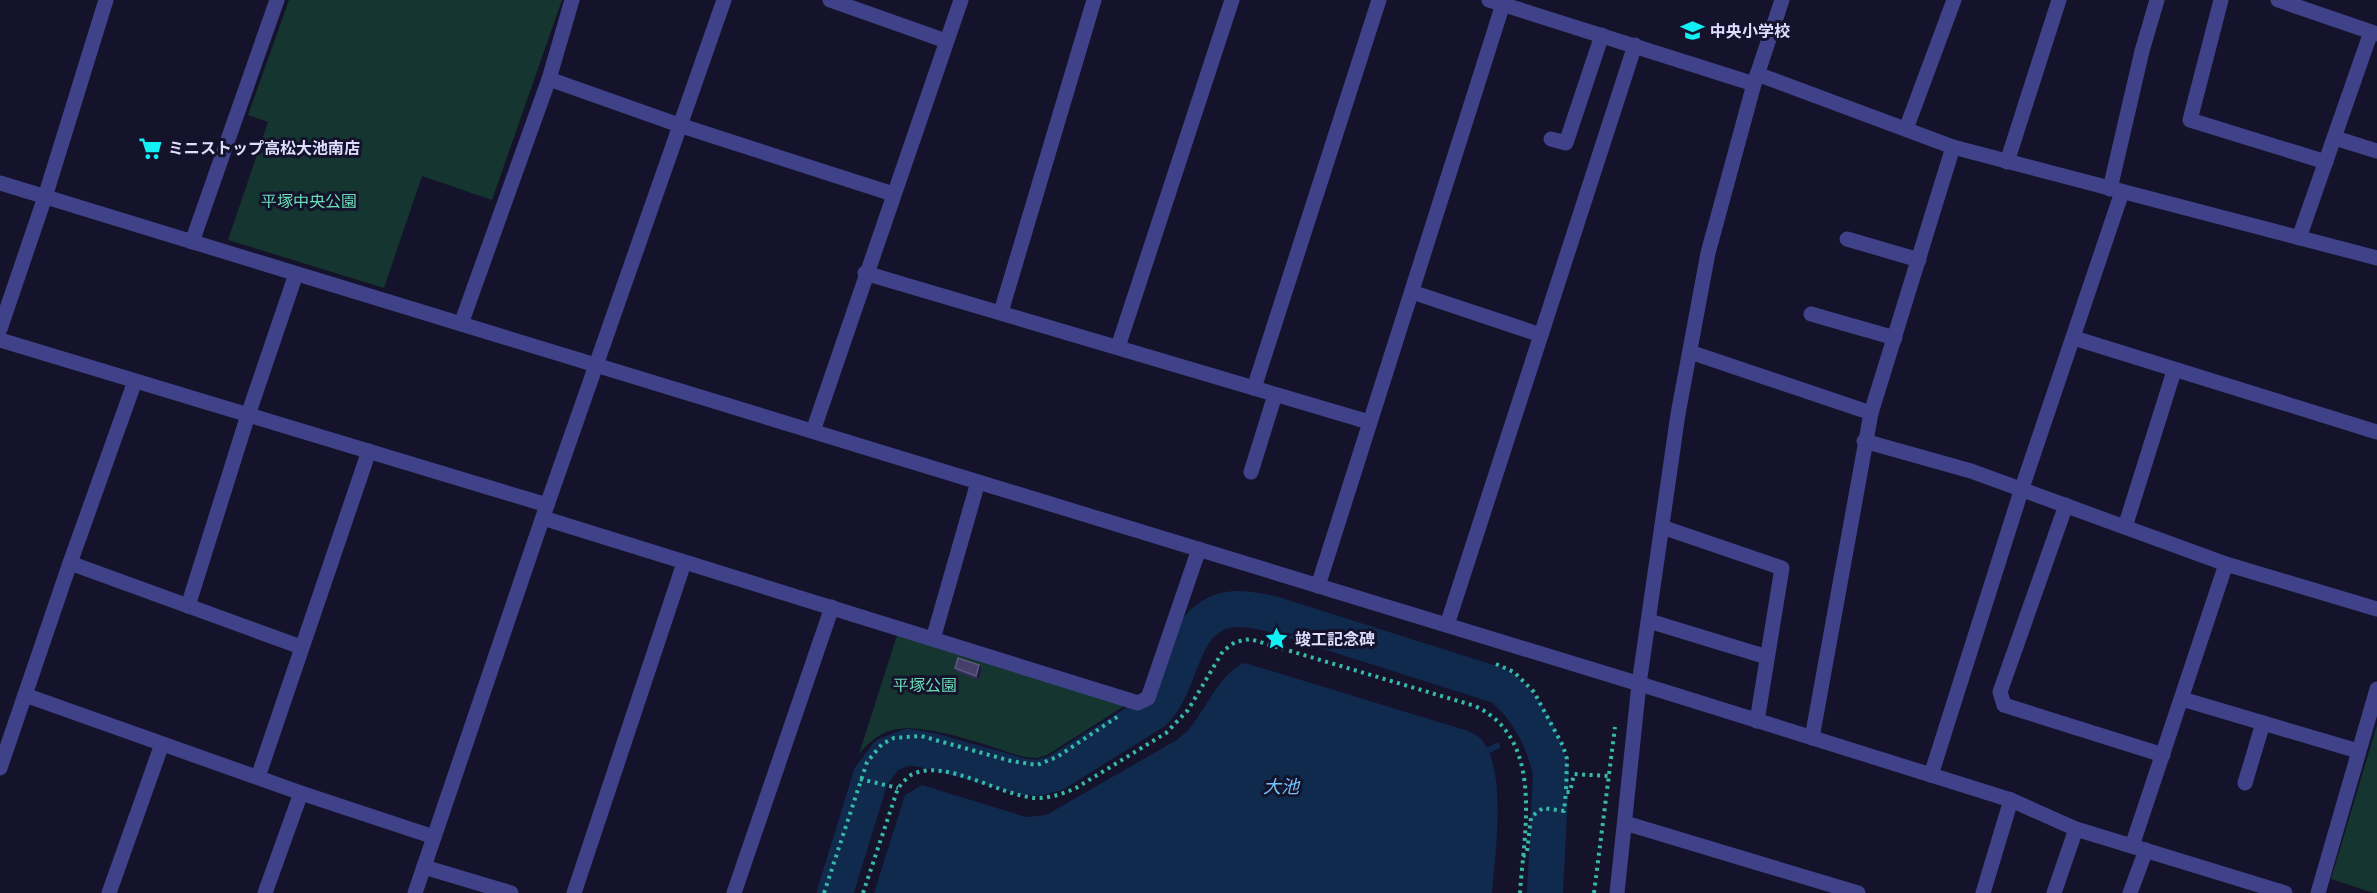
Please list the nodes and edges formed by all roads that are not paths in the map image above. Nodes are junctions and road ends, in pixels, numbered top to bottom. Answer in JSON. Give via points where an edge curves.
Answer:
{"nodes":[{"id":1,"x":106,"y":0,"type":"edge"},
{"id":2,"x":277,"y":0,"type":"edge"},
{"id":3,"x":572,"y":0,"type":"edge"},
{"id":4,"x":724,"y":0,"type":"edge"},
{"id":5,"x":830,"y":0,"type":"edge"},
{"id":6,"x":961,"y":0,"type":"edge"},
{"id":7,"x":1094,"y":0,"type":"edge"},
{"id":8,"x":1232,"y":0,"type":"edge"},
{"id":9,"x":1379,"y":0,"type":"edge"},
{"id":10,"x":1782,"y":0,"type":"edge"},
{"id":11,"x":1954,"y":0,"type":"edge"},
{"id":12,"x":2059,"y":0,"type":"edge"},
{"id":13,"x":2157,"y":0,"type":"edge"},
{"id":14,"x":2221,"y":0,"type":"edge"},
{"id":15,"x":2278,"y":0,"type":"edge"},
{"id":16,"x":1496,"y":2,"type":"edge"},
{"id":17,"x":2374,"y":33,"type":"edge"},
{"id":18,"x":1602,"y":35,"type":"junction"},
{"id":19,"x":946,"y":40,"type":"junction"},
{"id":20,"x":1635,"y":45,"type":"junction"},
{"id":21,"x":549,"y":79,"type":"junction"},
{"id":22,"x":1756,"y":79,"type":"junction"},
{"id":23,"x":679,"y":125,"type":"junction"},
{"id":24,"x":1906,"y":129,"type":"junction"},
{"id":25,"x":2335,"y":138,"type":"junction"},
{"id":26,"x":1551,"y":139,"type":"dead end"},
{"id":27,"x":1953,"y":147,"type":"junction"},
{"id":28,"x":2377,"y":151,"type":"edge"},
{"id":29,"x":2007,"y":162,"type":"junction"},
{"id":30,"x":2326,"y":162,"type":"junction"},
{"id":31,"x":0,"y":183,"type":"edge"},
{"id":32,"x":2116,"y":190,"type":"junction"},
{"id":33,"x":893,"y":194,"type":"junction"},
{"id":34,"x":45,"y":197,"type":"junction"},
{"id":35,"x":2299,"y":238,"type":"junction"},
{"id":36,"x":1847,"y":239,"type":"dead end"},
{"id":37,"x":192,"y":242,"type":"junction"},
{"id":38,"x":2377,"y":258,"type":"edge"},
{"id":39,"x":1919,"y":260,"type":"junction"},
{"id":40,"x":865,"y":273,"type":"junction"},
{"id":41,"x":296,"y":274,"type":"junction"},
{"id":42,"x":1412,"y":292,"type":"junction"},
{"id":43,"x":1001,"y":312,"type":"junction"},
{"id":44,"x":1811,"y":314,"type":"dead end"},
{"id":45,"x":460,"y":324,"type":"junction"},
{"id":46,"x":0,"y":329,"type":"edge"},
{"id":47,"x":1540,"y":335,"type":"junction"},
{"id":48,"x":1895,"y":338,"type":"junction"},
{"id":49,"x":2073,"y":338,"type":"junction"},
{"id":50,"x":0,"y":340,"type":"edge"},
{"id":51,"x":1118,"y":347,"type":"junction"},
{"id":52,"x":1689,"y":352,"type":"junction"},
{"id":53,"x":596,"y":365,"type":"junction"},
{"id":54,"x":2174,"y":371,"type":"junction"},
{"id":55,"x":135,"y":381,"type":"junction"},
{"id":56,"x":1254,"y":388,"type":"junction"},
{"id":57,"x":1275,"y":394,"type":"junction"},
{"id":58,"x":1871,"y":413,"type":"junction"},
{"id":59,"x":248,"y":415,"type":"junction"},
{"id":60,"x":1369,"y":422,"type":"junction"},
{"id":61,"x":813,"y":431,"type":"junction"},
{"id":62,"x":2377,"y":432,"type":"edge"},
{"id":63,"x":1864,"y":441,"type":"junction"},
{"id":64,"x":369,"y":451,"type":"junction"},
{"id":65,"x":1251,"y":471,"type":"dead end"},
{"id":66,"x":978,"y":482,"type":"junction"},
{"id":67,"x":2022,"y":488,"type":"junction"},
{"id":68,"x":2066,"y":505,"type":"junction"},
{"id":69,"x":545,"y":512,"type":"junction"},
{"id":70,"x":1662,"y":527,"type":"junction"},
{"id":71,"x":2125,"y":527,"type":"junction"},
{"id":72,"x":1199,"y":549,"type":"junction"},
{"id":73,"x":70,"y":563,"type":"junction"},
{"id":74,"x":684,"y":563,"type":"junction"},
{"id":75,"x":2226,"y":564,"type":"junction"},
{"id":76,"x":1318,"y":586,"type":"junction"},
{"id":77,"x":188,"y":606,"type":"junction"},
{"id":78,"x":832,"y":607,"type":"junction"},
{"id":79,"x":2377,"y":609,"type":"edge"},
{"id":80,"x":1649,"y":621,"type":"junction"},
{"id":81,"x":1447,"y":625,"type":"junction"},
{"id":82,"x":933,"y":639,"type":"junction"},
{"id":83,"x":301,"y":647,"type":"junction"},
{"id":84,"x":1767,"y":657,"type":"junction"},
{"id":85,"x":1639,"y":684,"type":"junction"},
{"id":86,"x":2377,"y":689,"type":"edge"},
{"id":87,"x":25,"y":695,"type":"junction"},
{"id":88,"x":2182,"y":699,"type":"junction"},
{"id":89,"x":1757,"y":721,"type":"junction"},
{"id":90,"x":2263,"y":723,"type":"junction"},
{"id":91,"x":1812,"y":738,"type":"junction"},
{"id":92,"x":162,"y":744,"type":"junction"},
{"id":93,"x":2358,"y":751,"type":"junction"},
{"id":94,"x":2163,"y":754,"type":"junction"},
{"id":95,"x":0,"y":768,"type":"edge"},
{"id":96,"x":1931,"y":775,"type":"junction"},
{"id":97,"x":258,"y":777,"type":"junction"},
{"id":98,"x":2245,"y":783,"type":"dead end"},
{"id":99,"x":301,"y":793,"type":"junction"},
{"id":100,"x":2012,"y":800,"type":"junction"},
{"id":101,"x":1625,"y":823,"type":"junction"},
{"id":102,"x":2076,"y":828,"type":"junction"},
{"id":103,"x":434,"y":837,"type":"junction"},
{"id":104,"x":2139,"y":848,"type":"junction"},
{"id":105,"x":424,"y":867,"type":"junction"},
{"id":106,"x":2237,"y":879,"type":"junction"},
{"id":107,"x":109,"y":893,"type":"edge"},
{"id":108,"x":265,"y":893,"type":"edge"},
{"id":109,"x":415,"y":893,"type":"edge"},
{"id":110,"x":511,"y":893,"type":"edge"},
{"id":111,"x":574,"y":893,"type":"edge"},
{"id":112,"x":734,"y":893,"type":"edge"},
{"id":113,"x":1617,"y":893,"type":"edge"},
{"id":114,"x":1858,"y":893,"type":"edge"},
{"id":115,"x":1983,"y":893,"type":"edge"},
{"id":116,"x":2054,"y":893,"type":"edge"},
{"id":117,"x":2130,"y":893,"type":"edge"},
{"id":118,"x":2230,"y":893,"type":"edge"},
{"id":119,"x":2285,"y":893,"type":"edge"},
{"id":120,"x":2318,"y":893,"type":"edge"}],
"edges":[{"from":1,"to":34,"type":"street"},
{"from":2,"to":37,"type":"street"},
{"from":3,"to":21,"type":"street"},
{"from":4,"to":23,"type":"street"},
{"from":5,"to":19,"type":"street"},
{"from":6,"to":19,"type":"street"},
{"from":7,"to":43,"type":"street"},
{"from":8,"to":51,"type":"street"},
{"from":9,"to":56,"type":"street"},
{"from":10,"to":22,"type":"street"},
{"from":11,"to":24,"type":"street"},
{"from":12,"to":29,"type":"street"},
{"from":13,"to":32,"type":"street","via":[[2142,51]]},
{"from":14,"to":30,"type":"street","via":[[2190,120]]},
{"from":15,"to":17,"type":"street"},
{"from":16,"to":18,"type":"street"},
{"from":16,"to":42,"type":"street"},
{"from":17,"to":25,"type":"street"},
{"from":18,"to":20,"type":"street"},
{"from":18,"to":26,"type":"street","via":[[1566,143]]},
{"from":19,"to":33,"type":"street"},
{"from":20,"to":22,"type":"street"},
{"from":20,"to":47,"type":"street"},
{"from":21,"to":23,"type":"street"},
{"from":21,"to":45,"type":"street"},
{"from":22,"to":24,"type":"street"},
{"from":22,"to":52,"type":"street","via":[[1708,253]]},
{"from":23,"to":33,"type":"street"},
{"from":23,"to":53,"type":"street"},
{"from":24,"to":27,"type":"street"},
{"from":25,"to":28,"type":"street"},
{"from":25,"to":30,"type":"street"},
{"from":27,"to":29,"type":"street"},
{"from":27,"to":39,"type":"street"},
{"from":29,"to":32,"type":"street"},
{"from":30,"to":35,"type":"street"},
{"from":31,"to":34,"type":"street"},
{"from":32,"to":35,"type":"street"},
{"from":32,"to":49,"type":"street"},
{"from":33,"to":40,"type":"street"},
{"from":34,"to":37,"type":"street"},
{"from":34,"to":46,"type":"street"},
{"from":35,"to":38,"type":"street"},
{"from":36,"to":39,"type":"street"},
{"from":37,"to":41,"type":"street"},
{"from":39,"to":48,"type":"street"},
{"from":40,"to":43,"type":"street"},
{"from":40,"to":61,"type":"street"},
{"from":41,"to":45,"type":"street"},
{"from":41,"to":59,"type":"street"},
{"from":42,"to":47,"type":"street"},
{"from":42,"to":60,"type":"street"},
{"from":43,"to":51,"type":"street"},
{"from":44,"to":48,"type":"street"},
{"from":45,"to":53,"type":"street"},
{"from":47,"to":81,"type":"street"},
{"from":48,"to":58,"type":"street"},
{"from":49,"to":54,"type":"street"},
{"from":49,"to":67,"type":"street"},
{"from":50,"to":55,"type":"street"},
{"from":51,"to":56,"type":"street"},
{"from":52,"to":58,"type":"street"},
{"from":52,"to":70,"type":"street"},
{"from":53,"to":61,"type":"street"},
{"from":53,"to":69,"type":"street"},
{"from":54,"to":62,"type":"street"},
{"from":54,"to":71,"type":"street"},
{"from":55,"to":59,"type":"street"},
{"from":55,"to":73,"type":"street"},
{"from":56,"to":57,"type":"street"},
{"from":57,"to":60,"type":"street"},
{"from":57,"to":65,"type":"street"},
{"from":58,"to":63,"type":"street"},
{"from":59,"to":64,"type":"street"},
{"from":59,"to":77,"type":"street"},
{"from":60,"to":76,"type":"street"},
{"from":61,"to":66,"type":"street"},
{"from":63,"to":67,"type":"street"},
{"from":63,"to":91,"type":"street"},
{"from":64,"to":69,"type":"street"},
{"from":64,"to":83,"type":"street"},
{"from":66,"to":72,"type":"street"},
{"from":66,"to":82,"type":"street"},
{"from":67,"to":68,"type":"street"},
{"from":67,"to":96,"type":"street"},
{"from":68,"to":71,"type":"street"},
{"from":68,"to":94,"type":"street","via":[[2000,692],[2004,705]]},
{"from":69,"to":74,"type":"street"},
{"from":69,"to":103,"type":"street"},
{"from":70,"to":80,"type":"street"},
{"from":70,"to":84,"type":"street","via":[[1782,568]]},
{"from":71,"to":75,"type":"street"},
{"from":72,"to":76,"type":"street"},
{"from":72,"to":82,"type":"street","via":[[1148,698],[1138,703]]},
{"from":73,"to":77,"type":"street"},
{"from":73,"to":87,"type":"street"},
{"from":74,"to":78,"type":"street"},
{"from":74,"to":111,"type":"street"},
{"from":75,"to":79,"type":"street"},
{"from":75,"to":88,"type":"street"},
{"from":76,"to":81,"type":"street"},
{"from":77,"to":83,"type":"street"},
{"from":78,"to":82,"type":"street"},
{"from":78,"to":112,"type":"street"},
{"from":80,"to":84,"type":"street"},
{"from":80,"to":85,"type":"street"},
{"from":81,"to":85,"type":"street"},
{"from":83,"to":97,"type":"street"},
{"from":84,"to":89,"type":"street"},
{"from":85,"to":89,"type":"street"},
{"from":85,"to":101,"type":"street"},
{"from":86,"to":93,"type":"street"},
{"from":87,"to":92,"type":"street"},
{"from":87,"to":95,"type":"street"},
{"from":88,"to":90,"type":"street"},
{"from":88,"to":94,"type":"street"},
{"from":89,"to":91,"type":"street"},
{"from":90,"to":93,"type":"street"},
{"from":90,"to":98,"type":"street"},
{"from":91,"to":96,"type":"street"},
{"from":92,"to":97,"type":"street"},
{"from":92,"to":107,"type":"street"},
{"from":93,"to":120,"type":"street"},
{"from":94,"to":104,"type":"street"},
{"from":96,"to":100,"type":"street"},
{"from":97,"to":99,"type":"street"},
{"from":99,"to":103,"type":"street"},
{"from":99,"to":108,"type":"street"},
{"from":100,"to":102,"type":"street"},
{"from":100,"to":115,"type":"street"},
{"from":101,"to":113,"type":"street"},
{"from":101,"to":114,"type":"street"},
{"from":102,"to":104,"type":"street"},
{"from":102,"to":116,"type":"street"},
{"from":103,"to":105,"type":"street"},
{"from":104,"to":106,"type":"street"},
{"from":104,"to":117,"type":"street"},
{"from":105,"to":109,"type":"street"},
{"from":105,"to":110,"type":"street"},
{"from":106,"to":118,"type":"street"},
{"from":106,"to":119,"type":"street"}]}
